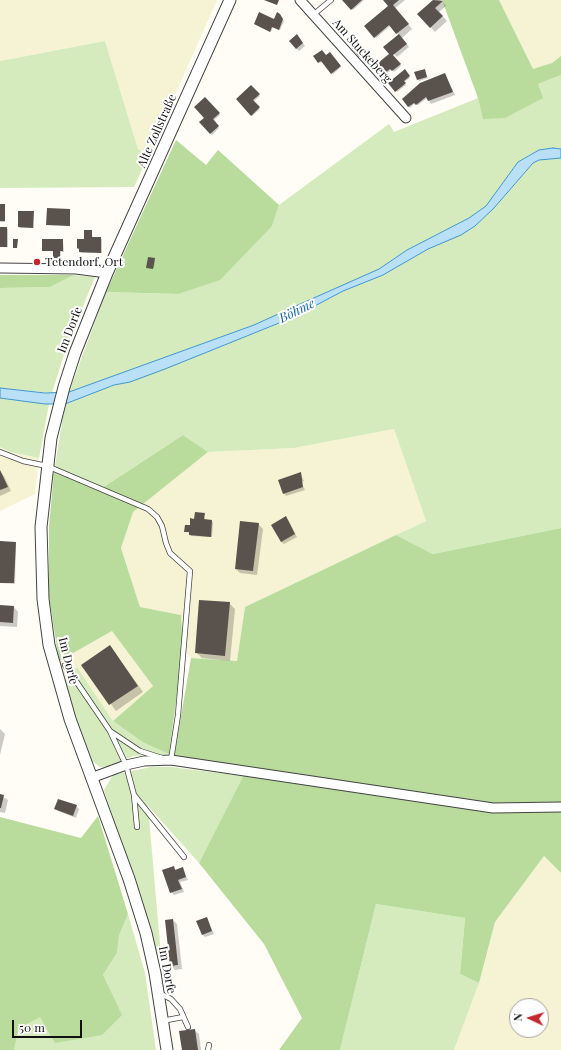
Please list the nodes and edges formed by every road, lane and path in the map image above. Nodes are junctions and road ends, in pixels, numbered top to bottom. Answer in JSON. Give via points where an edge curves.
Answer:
{"nodes":[{"id":1,"x":230,"y":0,"type":"edge"},
{"id":2,"x":300,"y":0,"type":"edge"},
{"id":3,"x":331,"y":0,"type":"edge"},
{"id":4,"x":313,"y":15,"type":"junction"},
{"id":5,"x":406,"y":118,"type":"dead end"},
{"id":6,"x":0,"y":268,"type":"edge"},
{"id":7,"x":107,"y":273,"type":"junction"},
{"id":8,"x":0,"y":452,"type":"edge"},
{"id":9,"x":47,"y":466,"type":"junction"},
{"id":10,"x":65,"y":665,"type":"dead end"},
{"id":11,"x":110,"y":731,"type":"junction"},
{"id":12,"x":171,"y":760,"type":"junction"},
{"id":13,"x":126,"y":765,"type":"junction"},
{"id":14,"x":91,"y":778,"type":"junction"},
{"id":15,"x":134,"y":795,"type":"junction"},
{"id":16,"x":561,"y":807,"type":"edge"},
{"id":17,"x":137,"y":827,"type":"dead end"},
{"id":18,"x":184,"y":857,"type":"dead end"},
{"id":19,"x":158,"y":992,"type":"junction"},
{"id":20,"x":184,"y":1017,"type":"junction"},
{"id":21,"x":162,"y":1021,"type":"junction"},
{"id":22,"x":188,"y":1027,"type":"dead end"},
{"id":23,"x":166,"y":1050,"type":"edge"}],
"edges":[{"from":1,"to":7,"type":"street","name":"Alte Zollstraße"},
{"from":2,"to":4,"type":"street","name":"Am Stuckeberg"},
{"from":3,"to":4,"type":"lane"},
{"from":4,"to":5,"type":"street","name":"Am Stuckeberg"},
{"from":6,"to":7,"type":"street","via":[[76,269]]},
{"from":7,"to":9,"type":"street","name":"Im Dorfe","via":[[64,386]]},
{"from":8,"to":9,"type":"lane","via":[[23,461]]},
{"from":9,"to":12,"type":"lane","via":[[148,509],[162,526],[170,553],[190,572],[178,715]]},
{"from":9,"to":14,"type":"street","name":"Im Dorfe","via":[[41,527],[41,560],[49,645],[62,694]]},
{"from":10,"to":11,"type":"lane"},
{"from":11,"to":12,"type":"lane","via":[[140,751]]},
{"from":11,"to":13,"type":"lane"},
{"from":12,"to":13,"type":"street"},
{"from":12,"to":16,"type":"street","via":[[493,808]]},
{"from":13,"to":14,"type":"street"},
{"from":13,"to":15,"type":"lane"},
{"from":14,"to":19,"type":"street","name":"Im Dorfe","via":[[138,907]]},
{"from":15,"to":17,"type":"lane"},
{"from":15,"to":18,"type":"lane"},
{"from":19,"to":20,"type":"lane","via":[[171,999]]},
{"from":19,"to":21,"type":"street","name":"Im Dorfe"},
{"from":20,"to":21,"type":"lane"},
{"from":20,"to":22,"type":"lane"},
{"from":21,"to":23,"type":"street","name":"Im Dorfe"}]}
